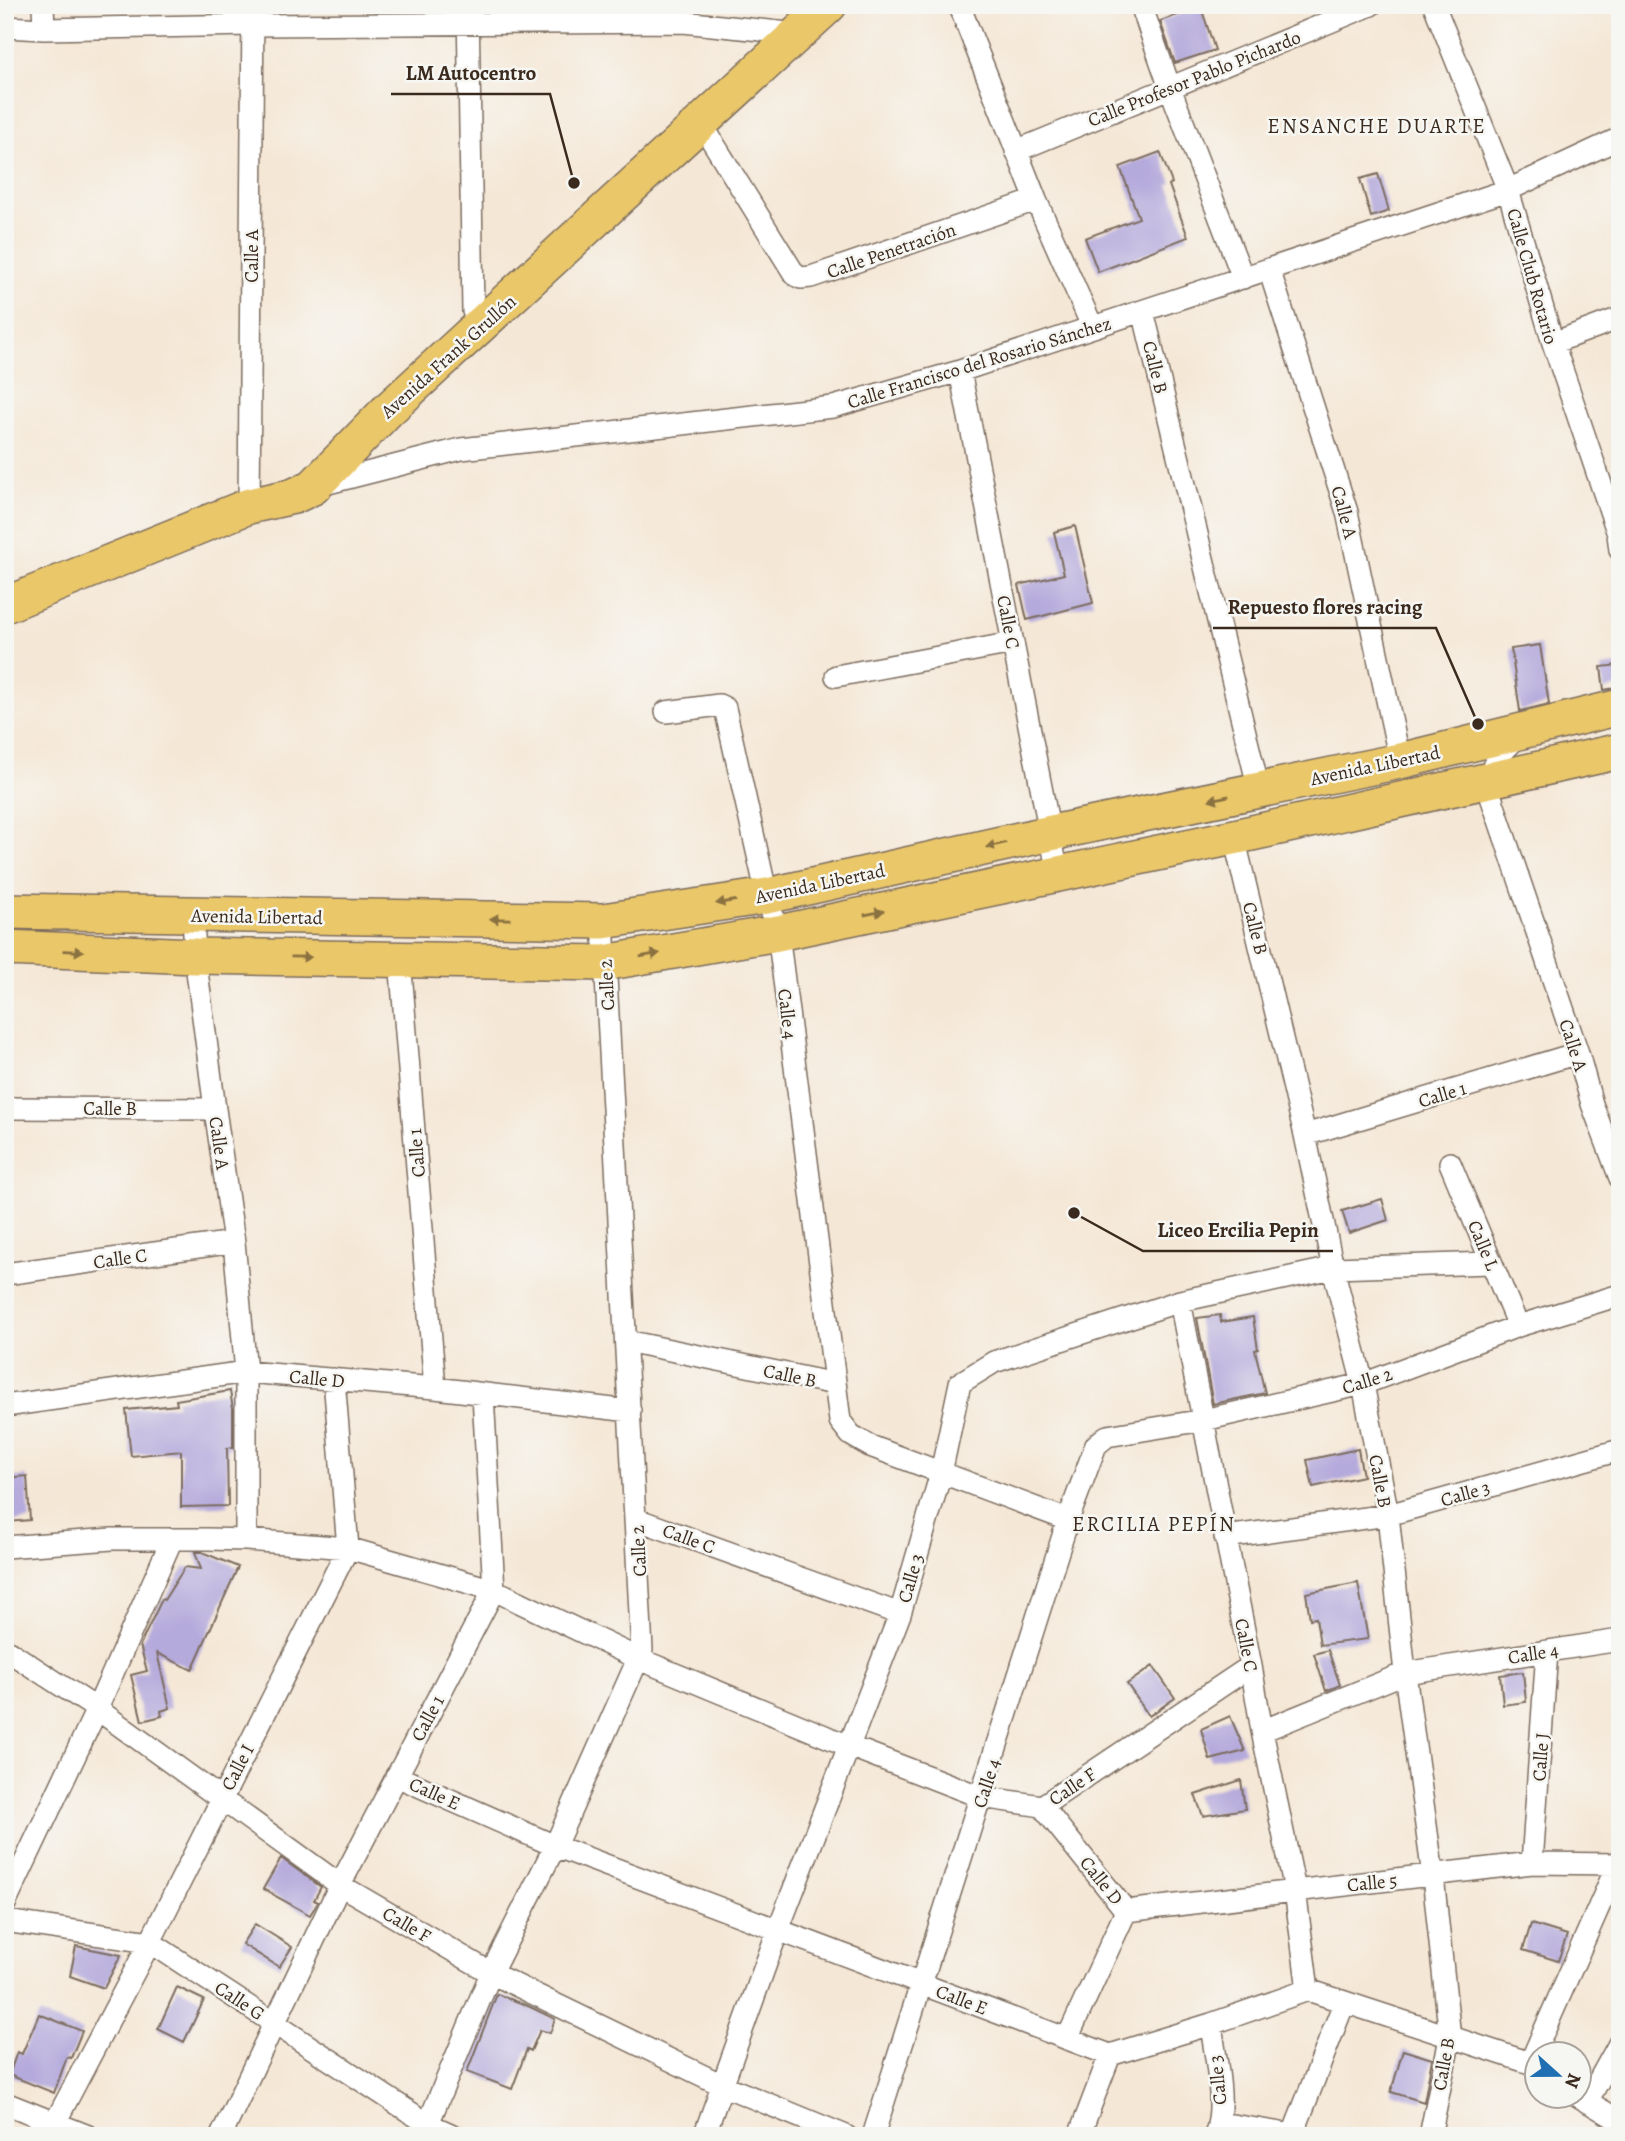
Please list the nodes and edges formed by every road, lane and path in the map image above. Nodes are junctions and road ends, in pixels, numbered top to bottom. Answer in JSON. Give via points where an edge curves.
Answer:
{"nodes":[{"id":1,"x":43,"y":5,"type":"edge"},
{"id":2,"x":829,"y":5,"type":"edge"},
{"id":3,"x":959,"y":5,"type":"edge"},
{"id":4,"x":1141,"y":5,"type":"edge"},
{"id":5,"x":1371,"y":5,"type":"edge"},
{"id":6,"x":1434,"y":5,"type":"edge"},
{"id":7,"x":468,"y":14,"type":"edge"},
{"id":8,"x":683,"y":14,"type":"edge"},
{"id":9,"x":253,"y":15,"type":"edge"},
{"id":10,"x":5,"y":27,"type":"edge"},
{"id":11,"x":44,"y":29,"type":"junction"},
{"id":12,"x":798,"y":34,"type":"junction"},
{"id":13,"x":1170,"y":88,"type":"junction"},
{"id":14,"x":701,"y":123,"type":"junction"},
{"id":15,"x":1620,"y":138,"type":"edge"},
{"id":16,"x":1016,"y":151,"type":"junction"},
{"id":17,"x":1508,"y":190,"type":"junction"},
{"id":18,"x":1036,"y":201,"type":"junction"},
{"id":19,"x":1269,"y":269,"type":"junction"},
{"id":20,"x":1243,"y":278,"type":"junction"},
{"id":21,"x":1143,"y":311,"type":"junction"},
{"id":22,"x":1620,"y":318,"type":"edge"},
{"id":23,"x":1092,"y":326,"type":"junction"},
{"id":24,"x":479,"y":328,"type":"junction"},
{"id":25,"x":1553,"y":343,"type":"junction"},
{"id":26,"x":960,"y":371,"type":"junction"},
{"id":27,"x":313,"y":487,"type":"junction"},
{"id":28,"x":248,"y":506,"type":"junction"},
{"id":29,"x":1620,"y":550,"type":"edge"},
{"id":30,"x":5,"y":605,"type":"edge"},
{"id":31,"x":1013,"y":643,"type":"junction"},
{"id":32,"x":836,"y":676,"type":"dead end"},
{"id":33,"x":1620,"y":707,"type":"edge"},
{"id":34,"x":666,"y":712,"type":"dead end"},
{"id":35,"x":1532,"y":728,"type":"junction"},
{"id":36,"x":1620,"y":751,"type":"edge"},
{"id":37,"x":1400,"y":761,"type":"junction"},
{"id":38,"x":1486,"y":782,"type":"junction"},
{"id":39,"x":1259,"y":790,"type":"junction"},
{"id":40,"x":1051,"y":833,"type":"junction"},
{"id":41,"x":1234,"y":837,"type":"junction"},
{"id":42,"x":1058,"y":874,"type":"junction"},
{"id":43,"x":767,"y":896,"type":"junction"},
{"id":44,"x":5,"y":911,"type":"edge"},
{"id":45,"x":192,"y":915,"type":"junction"},
{"id":46,"x":603,"y":921,"type":"junction"},
{"id":47,"x":778,"y":933,"type":"junction"},
{"id":48,"x":379,"y":942,"type":"junction"},
{"id":49,"x":5,"y":948,"type":"edge"},
{"id":50,"x":195,"y":956,"type":"junction"},
{"id":51,"x":604,"y":963,"type":"junction"},
{"id":52,"x":1578,"y":1053,"type":"junction"},
{"id":53,"x":5,"y":1108,"type":"edge"},
{"id":54,"x":215,"y":1109,"type":"junction"},
{"id":55,"x":1305,"y":1135,"type":"junction"},
{"id":56,"x":1450,"y":1163,"type":"dead end"},
{"id":57,"x":1620,"y":1178,"type":"edge"},
{"id":58,"x":234,"y":1242,"type":"junction"},
{"id":59,"x":1491,"y":1263,"type":"junction"},
{"id":60,"x":1333,"y":1268,"type":"junction"},
{"id":61,"x":5,"y":1274,"type":"edge"},
{"id":62,"x":1620,"y":1295,"type":"edge"},
{"id":63,"x":1180,"y":1301,"type":"junction"},
{"id":64,"x":1518,"y":1326,"type":"junction"},
{"id":65,"x":626,"y":1341,"type":"junction"},
{"id":66,"x":246,"y":1371,"type":"junction"},
{"id":67,"x":334,"y":1379,"type":"junction"},
{"id":68,"x":835,"y":1384,"type":"junction"},
{"id":69,"x":1363,"y":1384,"type":"junction"},
{"id":70,"x":435,"y":1388,"type":"junction"},
{"id":71,"x":483,"y":1395,"type":"junction"},
{"id":72,"x":5,"y":1406,"type":"edge"},
{"id":73,"x":630,"y":1411,"type":"junction"},
{"id":74,"x":1203,"y":1420,"type":"junction"},
{"id":75,"x":1107,"y":1436,"type":"joint"},
{"id":76,"x":1620,"y":1450,"type":"edge"},
{"id":77,"x":941,"y":1473,"type":"junction"},
{"id":78,"x":1388,"y":1515,"type":"junction"},
{"id":79,"x":636,"y":1519,"type":"junction"},
{"id":80,"x":1068,"y":1520,"type":"junction"},
{"id":81,"x":1225,"y":1538,"type":"junction"},
{"id":82,"x":172,"y":1539,"type":"junction"},
{"id":83,"x":246,"y":1539,"type":"junction"},
{"id":84,"x":5,"y":1547,"type":"edge"},
{"id":85,"x":348,"y":1548,"type":"junction"},
{"id":86,"x":494,"y":1590,"type":"junction"},
{"id":87,"x":900,"y":1614,"type":"junction"},
{"id":88,"x":1620,"y":1640,"type":"edge"},
{"id":89,"x":5,"y":1649,"type":"edge"},
{"id":90,"x":1547,"y":1651,"type":"junction"},
{"id":91,"x":639,"y":1659,"type":"junction"},
{"id":92,"x":1251,"y":1665,"type":"junction"},
{"id":93,"x":1405,"y":1673,"type":"junction"},
{"id":94,"x":97,"y":1709,"type":"junction"},
{"id":95,"x":1262,"y":1731,"type":"junction"},
{"id":96,"x":849,"y":1746,"type":"junction"},
{"id":97,"x":396,"y":1776,"type":"junction"},
{"id":98,"x":981,"y":1797,"type":"junction"},
{"id":99,"x":220,"y":1799,"type":"junction"},
{"id":100,"x":1042,"y":1806,"type":"junction"},
{"id":101,"x":555,"y":1846,"type":"junction"},
{"id":102,"x":1619,"y":1861,"type":"edge"},
{"id":103,"x":1532,"y":1863,"type":"junction"},
{"id":104,"x":1433,"y":1876,"type":"junction"},
{"id":105,"x":340,"y":1885,"type":"junction"},
{"id":106,"x":1295,"y":1890,"type":"junction"},
{"id":107,"x":5,"y":1904,"type":"edge"},
{"id":108,"x":1126,"y":1911,"type":"junction"},
{"id":109,"x":5,"y":1921,"type":"edge"},
{"id":110,"x":778,"y":1930,"type":"junction"},
{"id":111,"x":150,"y":1942,"type":"junction"},
{"id":112,"x":491,"y":1973,"type":"junction"},
{"id":113,"x":922,"y":1984,"type":"junction"},
{"id":114,"x":1308,"y":1990,"type":"junction"},
{"id":115,"x":1344,"y":2003,"type":"junction"},
{"id":116,"x":275,"y":2023,"type":"junction"},
{"id":117,"x":1211,"y":2024,"type":"junction"},
{"id":118,"x":1450,"y":2038,"type":"junction"},
{"id":119,"x":1067,"y":2039,"type":"junction"},
{"id":120,"x":1545,"y":2039,"type":"edge"},
{"id":121,"x":1620,"y":2042,"type":"edge"},
{"id":122,"x":1110,"y":2055,"type":"junction"},
{"id":123,"x":1524,"y":2063,"type":"edge"},
{"id":124,"x":1594,"y":2082,"type":"edge"},
{"id":125,"x":722,"y":2085,"type":"junction"},
{"id":126,"x":5,"y":2103,"type":"edge"},
{"id":127,"x":1594,"y":2106,"type":"edge"},
{"id":128,"x":1620,"y":2122,"type":"edge"},
{"id":129,"x":51,"y":2129,"type":"edge"},
{"id":130,"x":1218,"y":2129,"type":"edge"},
{"id":131,"x":426,"y":2130,"type":"edge"},
{"id":132,"x":1296,"y":2135,"type":"edge"},
{"id":133,"x":88,"y":2136,"type":"edge"},
{"id":134,"x":221,"y":2136,"type":"edge"},
{"id":135,"x":455,"y":2136,"type":"edge"},
{"id":136,"x":704,"y":2136,"type":"edge"},
{"id":137,"x":846,"y":2136,"type":"edge"},
{"id":138,"x":873,"y":2136,"type":"edge"},
{"id":139,"x":1079,"y":2136,"type":"edge"},
{"id":140,"x":1430,"y":2136,"type":"edge"}],
"edges":[{"from":1,"to":11,"type":"street"},
{"from":2,"to":12,"type":"main road","name":"Avenida Frank Grullón"},
{"from":3,"to":16,"type":"street"},
{"from":4,"to":13,"type":"street"},
{"from":5,"to":13,"type":"street","name":"Calle Profesor Pablo Pichardo"},
{"from":6,"to":17,"type":"street","name":"Calle Club Rotario"},
{"from":7,"to":8,"type":"street"},
{"from":7,"to":9,"type":"street"},
{"from":7,"to":24,"type":"street","via":[[473,311]]},
{"from":8,"to":12,"type":"street"},
{"from":9,"to":11,"type":"street"},
{"from":9,"to":28,"type":"street","name":"Calle A"},
{"from":10,"to":11,"type":"street"},
{"from":12,"to":14,"type":"main road","name":"Avenida Frank Grullón"},
{"from":13,"to":16,"type":"street","name":"Calle Profesor Pablo Pichardo"},
{"from":13,"to":20,"type":"street"},
{"from":14,"to":18,"type":"street","name":"Calle Penetración","via":[[801,278]]},
{"from":14,"to":24,"type":"main road","name":"Avenida Frank Grullón"},
{"from":15,"to":17,"type":"street","name":"Calle Francisco del Rosario Sánchez"},
{"from":16,"to":18,"type":"street"},
{"from":17,"to":19,"type":"street","name":"Calle Francisco del Rosario Sánchez"},
{"from":17,"to":25,"type":"street","name":"Calle Club Rotario"},
{"from":18,"to":23,"type":"street"},
{"from":19,"to":20,"type":"street","name":"Calle Francisco del Rosario Sánchez"},
{"from":19,"to":37,"type":"street","name":"Calle A","via":[[1347,512]]},
{"from":20,"to":21,"type":"street","name":"Calle Francisco del Rosario Sánchez"},
{"from":21,"to":23,"type":"street","name":"Calle Francisco del Rosario Sánchez"},
{"from":21,"to":39,"type":"street","name":"Calle B"},
{"from":22,"to":25,"type":"street"},
{"from":23,"to":26,"type":"street","name":"Calle Francisco del Rosario Sánchez"},
{"from":24,"to":27,"type":"main road","name":"Avenida Frank Grullón","via":[[388,410]]},
{"from":25,"to":29,"type":"street","name":"Calle Club Rotario"},
{"from":26,"to":27,"type":"street","name":"Calle Francisco del Rosario Sánchez","via":[[833,407],[461,449]]},
{"from":26,"to":31,"type":"street","name":"Calle C"},
{"from":27,"to":28,"type":"main road","name":"Avenida Frank Grullón"},
{"from":28,"to":30,"type":"main road","name":"Avenida Frank Grullón"},
{"from":31,"to":32,"type":"street"},
{"from":31,"to":40,"type":"street","name":"Calle C"},
{"from":33,"to":35,"type":"main road","name":"Avenida Libertad"},
{"from":34,"to":43,"type":"street","name":"Calle 4","via":[[725,708]]},
{"from":35,"to":37,"type":"main road","name":"Avenida Libertad"},
{"from":35,"to":38,"type":"street","via":[[1504,750]]},
{"from":36,"to":38,"type":"main road","name":"Avenida Libertad"},
{"from":37,"to":39,"type":"main road","name":"Avenida Libertad"},
{"from":38,"to":41,"type":"main road","name":"Avenida Libertad"},
{"from":38,"to":52,"type":"street","name":"Calle A"},
{"from":39,"to":40,"type":"main road","name":"Avenida Libertad","one_way":true},
{"from":40,"to":42,"type":"street","name":"Calle C"},
{"from":40,"to":43,"type":"main road","name":"Avenida Libertad","one_way":true},
{"from":41,"to":42,"type":"main road","name":"Avenida Libertad"},
{"from":41,"to":55,"type":"street","name":"Calle B"},
{"from":47,"to":42,"type":"main road","name":"Avenida Libertad","one_way":true},
{"from":43,"to":46,"type":"main road","name":"Avenida Libertad","one_way":true},
{"from":43,"to":47,"type":"street","name":"Calle 4"},
{"from":44,"to":45,"type":"main road","name":"Avenida Libertad"},
{"from":45,"to":48,"type":"main road","name":"Avenida Libertad"},
{"from":45,"to":50,"type":"street","name":"Calle A"},
{"from":46,"to":48,"type":"main road","name":"Avenida Libertad","one_way":true},
{"from":46,"to":51,"type":"street","name":"Calle 2"},
{"from":51,"to":47,"type":"main road","name":"Avenida Libertad","one_way":true},
{"from":47,"to":68,"type":"street","name":"Calle 4"},
{"from":50,"to":48,"type":"main road","name":"Avenida Libertad","one_way":true},
{"from":48,"to":51,"type":"main road","name":"Avenida Libertad"},
{"from":48,"to":70,"type":"street","name":"Calle 1"},
{"from":49,"to":50,"type":"main road","name":"Avenida Libertad","one_way":true},
{"from":50,"to":54,"type":"street","name":"Calle A"},
{"from":51,"to":65,"type":"street","name":"Calle 2"},
{"from":52,"to":55,"type":"street","name":"Calle 1"},
{"from":52,"to":57,"type":"street","name":"Calle A"},
{"from":53,"to":54,"type":"street","name":"Calle B"},
{"from":54,"to":58,"type":"street","name":"Calle A"},
{"from":55,"to":60,"type":"street","name":"Calle B"},
{"from":56,"to":59,"type":"street","name":"Calle L"},
{"from":58,"to":61,"type":"street","name":"Calle C"},
{"from":58,"to":66,"type":"street","name":"Calle A"},
{"from":59,"to":60,"type":"street","name":"Calle 3"},
{"from":59,"to":64,"type":"street","name":"Calle L"},
{"from":60,"to":63,"type":"street","name":"Calle 3"},
{"from":60,"to":69,"type":"street","name":"Calle B"},
{"from":62,"to":64,"type":"street","name":"Calle 2"},
{"from":63,"to":74,"type":"street","name":"Calle C"},
{"from":63,"to":77,"type":"street","name":"Calle 3","via":[[994,1362],[960,1383]]},
{"from":64,"to":69,"type":"street","name":"Calle 2"},
{"from":65,"to":68,"type":"street","name":"Calle B"},
{"from":65,"to":73,"type":"street","name":"Calle 2"},
{"from":66,"to":67,"type":"street","name":"Calle D"},
{"from":66,"to":72,"type":"street","name":"Calle D"},
{"from":66,"to":83,"type":"street","name":"Calle A"},
{"from":67,"to":70,"type":"street","name":"Calle D"},
{"from":67,"to":85,"type":"street"},
{"from":68,"to":77,"type":"street","name":"Calle B","via":[[840,1421],[851,1435]]},
{"from":69,"to":74,"type":"street","name":"Calle 2"},
{"from":69,"to":78,"type":"street","name":"Calle B"},
{"from":70,"to":71,"type":"street","name":"Calle D"},
{"from":71,"to":73,"type":"street","name":"Calle D"},
{"from":71,"to":86,"type":"street"},
{"from":73,"to":79,"type":"street","name":"Calle 2"},
{"from":74,"to":75,"type":"street","name":"Calle 2"},
{"from":74,"to":81,"type":"street","name":"Calle C"},
{"from":75,"to":80,"type":"street","name":"Calle 4","via":[[1096,1445]]},
{"from":76,"to":78,"type":"street","name":"Calle 3"},
{"from":77,"to":80,"type":"street","name":"Calle B"},
{"from":77,"to":87,"type":"street","name":"Calle 3"},
{"from":78,"to":81,"type":"street","name":"Calle 3"},
{"from":78,"to":93,"type":"street","name":"Calle B"},
{"from":79,"to":87,"type":"street","name":"Calle C"},
{"from":79,"to":91,"type":"street","name":"Calle 2"},
{"from":80,"to":98,"type":"street","name":"Calle 4"},
{"from":81,"to":92,"type":"street","name":"Calle C"},
{"from":82,"to":83,"type":"street"},
{"from":82,"to":84,"type":"street"},
{"from":82,"to":94,"type":"street"},
{"from":83,"to":85,"type":"street"},
{"from":85,"to":86,"type":"street"},
{"from":85,"to":99,"type":"street","name":"Calle I"},
{"from":86,"to":91,"type":"street"},
{"from":86,"to":97,"type":"street","name":"Calle 1"},
{"from":87,"to":96,"type":"street","name":"Calle 3"},
{"from":88,"to":90,"type":"street","name":"Calle 4"},
{"from":89,"to":94,"type":"street","name":"Calle F"},
{"from":90,"to":93,"type":"street","name":"Calle 4"},
{"from":90,"to":103,"type":"street","name":"Calle J"},
{"from":91,"to":96,"type":"street","name":"Calle F"},
{"from":91,"to":101,"type":"street","name":"Calle 2"},
{"from":92,"to":95,"type":"street","name":"Calle C"},
{"from":92,"to":100,"type":"street","name":"Calle F"},
{"from":93,"to":95,"type":"street","name":"Calle 4"},
{"from":93,"to":104,"type":"street","name":"Calle B"},
{"from":94,"to":99,"type":"street","name":"Calle F"},
{"from":94,"to":107,"type":"street"},
{"from":95,"to":106,"type":"street","name":"Calle C"},
{"from":96,"to":98,"type":"street","name":"Calle F"},
{"from":96,"to":110,"type":"street","name":"Calle 3"},
{"from":97,"to":101,"type":"street","name":"Calle E"},
{"from":97,"to":105,"type":"street","name":"Calle 1"},
{"from":98,"to":100,"type":"street","name":"Calle F"},
{"from":98,"to":113,"type":"street","name":"Calle 4"},
{"from":99,"to":105,"type":"street","name":"Calle F"},
{"from":99,"to":111,"type":"street","name":"Calle I"},
{"from":100,"to":108,"type":"street","name":"Calle D"},
{"from":101,"to":110,"type":"street","name":"Calle E"},
{"from":101,"to":112,"type":"street","name":"Calle 2"},
{"from":102,"to":103,"type":"street","name":"Calle 5"},
{"from":102,"to":120,"type":"street"},
{"from":103,"to":104,"type":"street","name":"Calle 5"},
{"from":104,"to":106,"type":"street","name":"Calle 5"},
{"from":104,"to":118,"type":"street","name":"Calle B"},
{"from":105,"to":112,"type":"street","name":"Calle F"},
{"from":105,"to":116,"type":"street","name":"Calle 1"},
{"from":106,"to":108,"type":"street","name":"Calle 5"},
{"from":106,"to":114,"type":"street","name":"Calle C"},
{"from":108,"to":119,"type":"street","name":"Calle D"},
{"from":109,"to":111,"type":"street","name":"Calle G"},
{"from":110,"to":113,"type":"street","name":"Calle E"},
{"from":110,"to":125,"type":"street","name":"Calle 3"},
{"from":111,"to":116,"type":"street","name":"Calle G"},
{"from":111,"to":129,"type":"street","name":"Calle I"},
{"from":112,"to":125,"type":"street","name":"Calle F"},
{"from":112,"to":131,"type":"street","name":"Calle 2"},
{"from":113,"to":119,"type":"street","name":"Calle E"},
{"from":113,"to":138,"type":"street","name":"Calle 4"},
{"from":114,"to":115,"type":"street"},
{"from":114,"to":117,"type":"street"},
{"from":115,"to":118,"type":"street"},
{"from":115,"to":132,"type":"street"},
{"from":116,"to":131,"type":"street","name":"Calle G"},
{"from":116,"to":134,"type":"street","name":"Calle 1"},
{"from":117,"to":122,"type":"street"},
{"from":117,"to":130,"type":"street","name":"Calle 3","via":[[1221,2101]]},
{"from":118,"to":123,"type":"street"},
{"from":118,"to":140,"type":"street","name":"Calle B"},
{"from":119,"to":122,"type":"street","name":"Calle E"},
{"from":121,"to":124,"type":"street"},
{"from":122,"to":139,"type":"street"},
{"from":125,"to":136,"type":"street","name":"Calle 3"},
{"from":125,"to":137,"type":"street","name":"Calle F"},
{"from":126,"to":129,"type":"street"},
{"from":127,"to":128,"type":"street"},
{"from":129,"to":133,"type":"street"},
{"from":130,"to":132,"type":"street"},
{"from":131,"to":135,"type":"street","name":"Calle G"}]}
